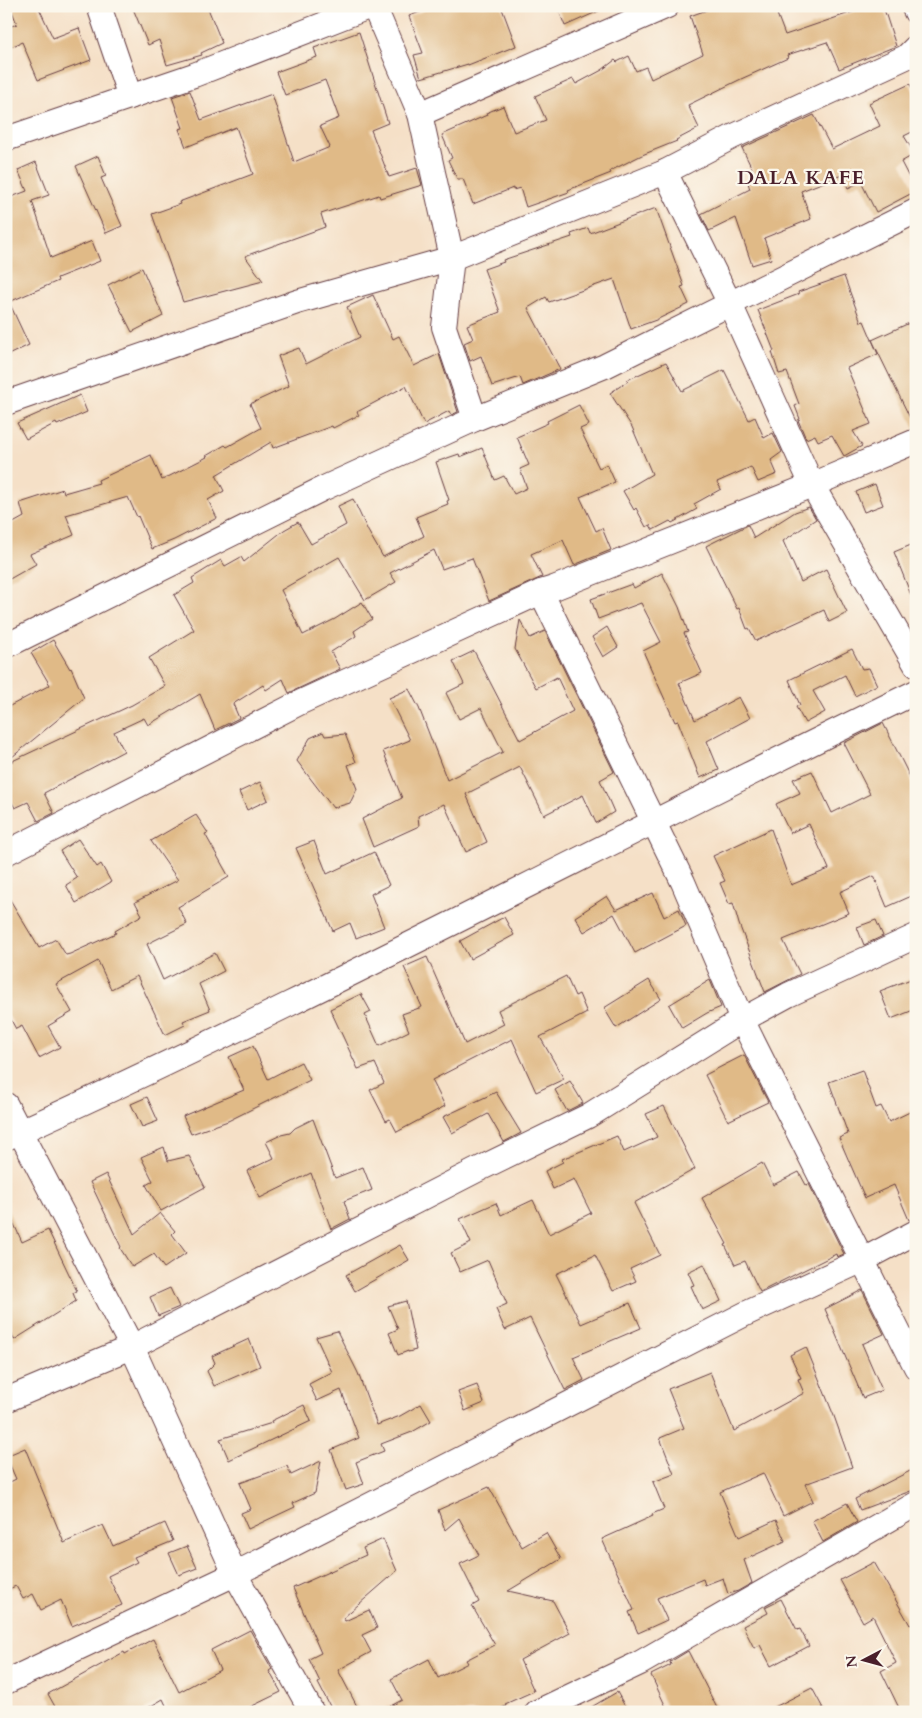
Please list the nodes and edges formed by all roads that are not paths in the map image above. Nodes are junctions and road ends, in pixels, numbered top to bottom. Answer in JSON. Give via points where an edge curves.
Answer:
{"nodes":[{"id":1,"x":99,"y":6,"type":"edge"},
{"id":2,"x":373,"y":6,"type":"edge"},
{"id":3,"x":914,"y":6,"type":"edge"},
{"id":4,"x":657,"y":8,"type":"edge"},
{"id":5,"x":916,"y":12,"type":"edge"},
{"id":6,"x":916,"y":47,"type":"edge"},
{"id":7,"x":130,"y":97,"type":"junction"},
{"id":8,"x":420,"y":114,"type":"junction"},
{"id":9,"x":6,"y":138,"type":"edge"},
{"id":10,"x":665,"y":172,"type":"junction"},
{"id":11,"x":916,"y":211,"type":"edge"},
{"id":12,"x":452,"y":258,"type":"junction"},
{"id":13,"x":730,"y":304,"type":"junction"},
{"id":14,"x":6,"y":403,"type":"edge"},
{"id":15,"x":474,"y":419,"type":"junction"},
{"id":16,"x":916,"y":441,"type":"edge"},
{"id":17,"x":812,"y":485,"type":"junction"},
{"id":18,"x":541,"y":592,"type":"junction"},
{"id":19,"x":6,"y":646,"type":"edge"},
{"id":20,"x":916,"y":665,"type":"edge"},
{"id":21,"x":916,"y":692,"type":"edge"},
{"id":22,"x":654,"y":821,"type":"junction"},
{"id":23,"x":6,"y":852,"type":"edge"},
{"id":24,"x":916,"y":936,"type":"edge"},
{"id":25,"x":742,"y":1020,"type":"junction"},
{"id":26,"x":6,"y":1105,"type":"edge"},
{"id":27,"x":13,"y":1135,"type":"edge"},
{"id":28,"x":916,"y":1232,"type":"edge"},
{"id":29,"x":863,"y":1260,"type":"junction"},
{"id":30,"x":132,"y":1347,"type":"junction"},
{"id":31,"x":916,"y":1366,"type":"edge"},
{"id":32,"x":6,"y":1400,"type":"edge"},
{"id":33,"x":916,"y":1504,"type":"edge"},
{"id":34,"x":235,"y":1574,"type":"junction"},
{"id":35,"x":6,"y":1682,"type":"edge"},
{"id":36,"x":312,"y":1712,"type":"edge"},
{"id":37,"x":537,"y":1712,"type":"edge"}],
"edges":[{"from":1,"to":7,"type":"street"},
{"from":2,"to":7,"type":"street"},
{"from":2,"to":8,"type":"street"},
{"from":3,"to":5,"type":"street"},
{"from":4,"to":8,"type":"street"},
{"from":6,"to":10,"type":"street","via":[[906,57],[732,136]]},
{"from":7,"to":9,"type":"street"},
{"from":8,"to":12,"type":"street"},
{"from":10,"to":12,"type":"street"},
{"from":10,"to":13,"type":"street"},
{"from":11,"to":13,"type":"street"},
{"from":12,"to":14,"type":"street","via":[[297,302]]},
{"from":12,"to":15,"type":"street","via":[[444,327]]},
{"from":13,"to":15,"type":"street","via":[[605,366]]},
{"from":13,"to":17,"type":"street"},
{"from":15,"to":19,"type":"street","via":[[322,489]]},
{"from":16,"to":17,"type":"street"},
{"from":17,"to":18,"type":"street"},
{"from":17,"to":20,"type":"street"},
{"from":18,"to":22,"type":"street"},
{"from":18,"to":23,"type":"street","via":[[300,702]]},
{"from":21,"to":22,"type":"street"},
{"from":22,"to":25,"type":"street"},
{"from":22,"to":27,"type":"street","via":[[329,984]]},
{"from":24,"to":25,"type":"street","via":[[788,995]]},
{"from":25,"to":29,"type":"street"},
{"from":25,"to":30,"type":"street","via":[[588,1116]]},
{"from":26,"to":27,"type":"street"},
{"from":27,"to":30,"type":"street"},
{"from":28,"to":29,"type":"street"},
{"from":29,"to":31,"type":"street"},
{"from":29,"to":34,"type":"street","via":[[745,1314]]},
{"from":30,"to":32,"type":"street"},
{"from":30,"to":34,"type":"street"},
{"from":33,"to":37,"type":"street","via":[[640,1663]]},
{"from":34,"to":35,"type":"street"},
{"from":34,"to":36,"type":"street"}]}
